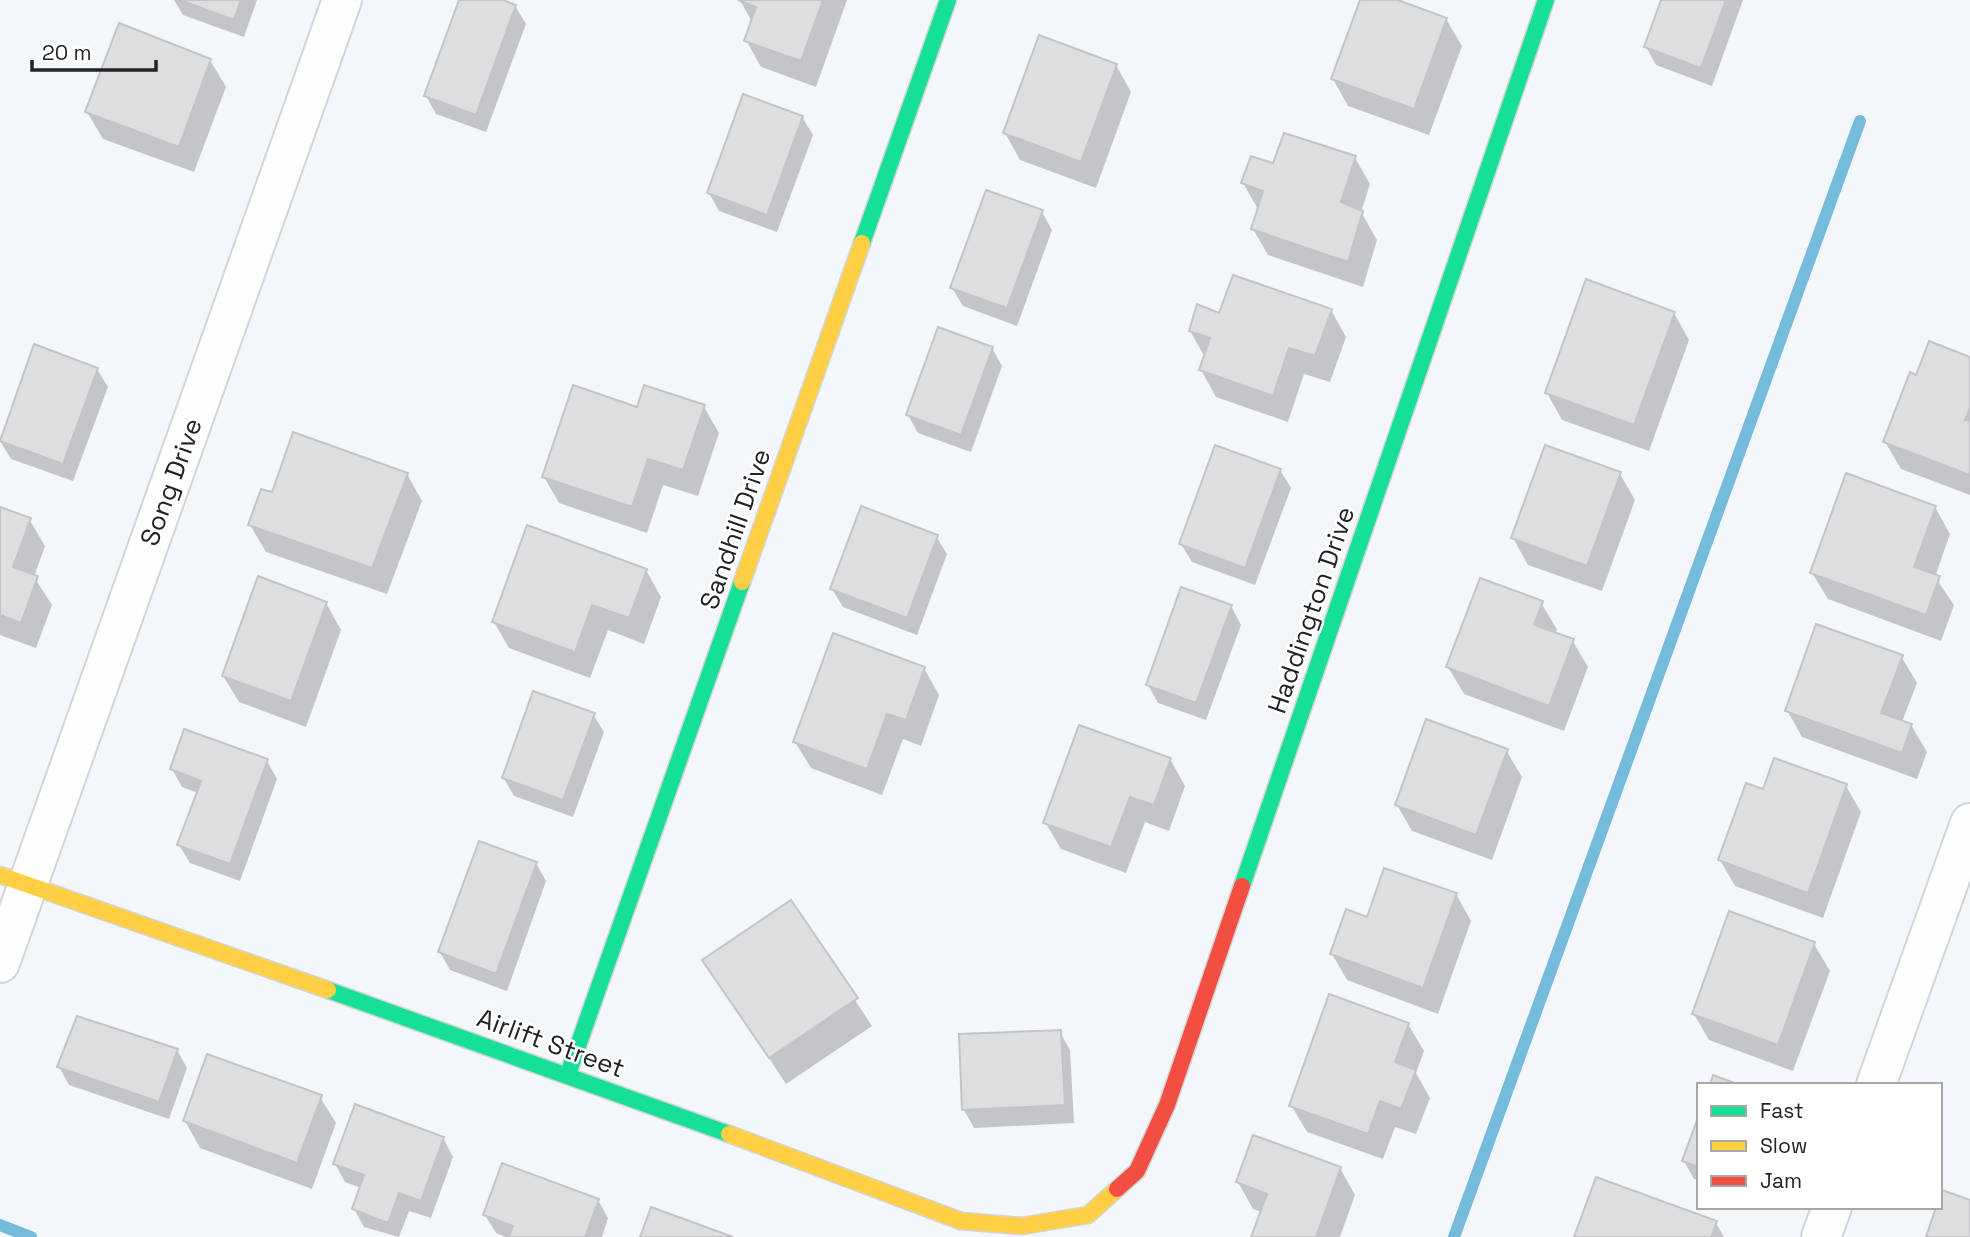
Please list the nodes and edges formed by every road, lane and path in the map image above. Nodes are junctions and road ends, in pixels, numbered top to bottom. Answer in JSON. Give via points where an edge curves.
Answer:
{"nodes":[{"id":1,"x":342,"y":0,"type":"edge"},
{"id":2,"x":948,"y":0,"type":"edge"},
{"id":3,"x":1546,"y":0,"type":"edge"},
{"id":4,"x":1970,"y":823,"type":"edge"},
{"id":5,"x":14,"y":880,"type":"edge"},
{"id":6,"x":0,"y":963,"type":"edge"},
{"id":7,"x":568,"y":1074,"type":"junction"},
{"id":8,"x":1877,"y":1083,"type":"edge"},
{"id":9,"x":1831,"y":1209,"type":"edge"},
{"id":10,"x":1088,"y":1215,"type":"joint"},
{"id":11,"x":1821,"y":1237,"type":"edge"}],
"edges":[{"from":1,"to":5,"type":"street","name":"Song Drive"},
{"from":2,"to":7,"type":"street","name":"Sandhill Drive"},
{"from":3,"to":10,"type":"street","name":"Haddington Drive","via":[[1167,1105],[1137,1171]]},
{"from":4,"to":8,"type":"street"},
{"from":5,"to":6,"type":"street","name":"Song Drive"},
{"from":5,"to":7,"type":"street","name":"Airlift Street"},
{"from":7,"to":10,"type":"street","name":"Airlift Street","via":[[961,1222],[1022,1226]]},
{"from":9,"to":11,"type":"street"}]}
